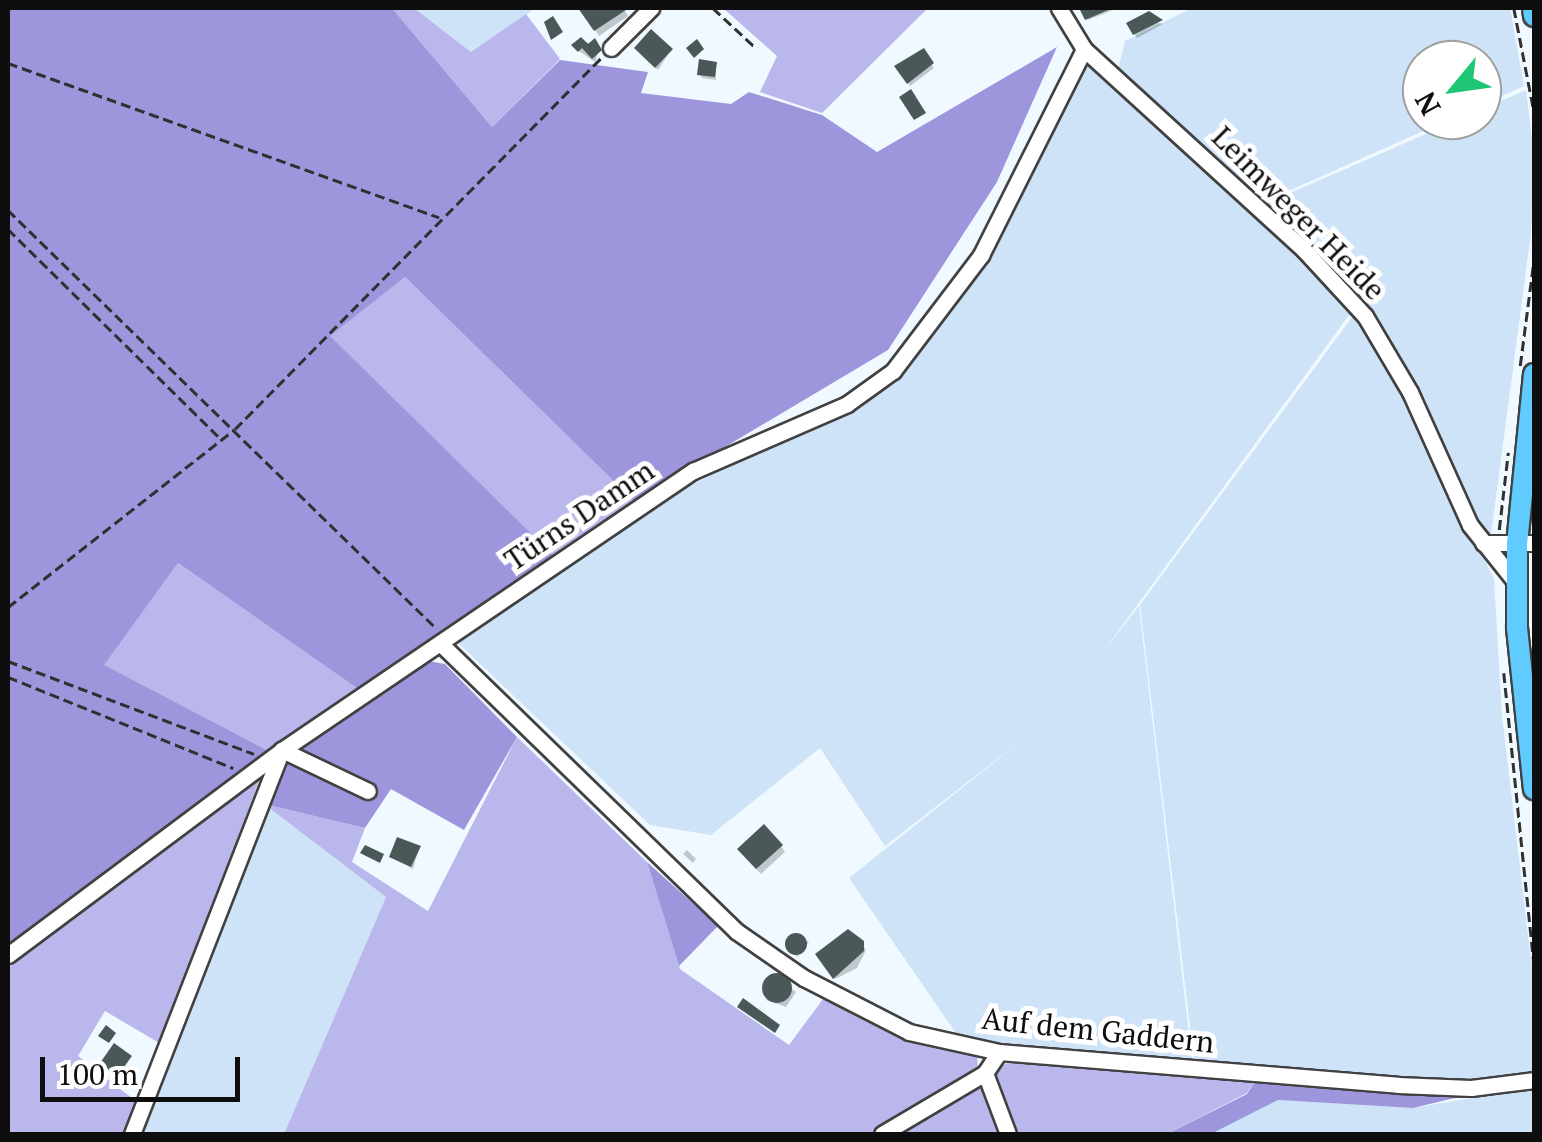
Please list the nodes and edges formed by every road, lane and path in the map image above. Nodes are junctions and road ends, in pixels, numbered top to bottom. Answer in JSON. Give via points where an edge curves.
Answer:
{"nodes":[{"id":1,"x":650,"y":8,"type":"edge"},
{"id":2,"x":712,"y":8,"type":"edge"},
{"id":3,"x":1059,"y":8,"type":"edge"},
{"id":4,"x":1514,"y":8,"type":"edge"},
{"id":5,"x":1533,"y":8,"type":"edge"},
{"id":6,"x":1534,"y":16,"type":"edge"},
{"id":7,"x":610,"y":48,"type":"joint"},
{"id":8,"x":756,"y":48,"type":"dead end"},
{"id":9,"x":1084,"y":49,"type":"junction"},
{"id":10,"x":8,"y":63,"type":"edge"},
{"id":11,"x":1534,"y":95,"type":"edge"},
{"id":12,"x":1534,"y":111,"type":"edge"},
{"id":13,"x":8,"y":210,"type":"edge"},
{"id":14,"x":440,"y":218,"type":"junction"},
{"id":15,"x":8,"y":229,"type":"edge"},
{"id":16,"x":1534,"y":374,"type":"edge"},
{"id":17,"x":235,"y":429,"type":"junction"},
{"id":18,"x":221,"y":439,"type":"junction"},
{"id":19,"x":1483,"y":543,"type":"junction"},
{"id":20,"x":1526,"y":543,"type":"edge"},
{"id":21,"x":1517,"y":584,"type":"junction"},
{"id":22,"x":8,"y":606,"type":"edge"},
{"id":23,"x":444,"y":641,"type":"junction"},
{"id":24,"x":8,"y":660,"type":"edge"},
{"id":25,"x":8,"y":677,"type":"edge"},
{"id":26,"x":276,"y":755,"type":"junction"},
{"id":27,"x":250,"y":774,"type":"junction"},
{"id":28,"x":1534,"y":789,"type":"edge"},
{"id":29,"x":368,"y":791,"type":"dead end"},
{"id":30,"x":8,"y":955,"type":"edge"},
{"id":31,"x":1000,"y":1052,"type":"junction"},
{"id":32,"x":985,"y":1073,"type":"junction"},
{"id":33,"x":1534,"y":1080,"type":"edge"},
{"id":34,"x":132,"y":1134,"type":"edge"},
{"id":35,"x":882,"y":1134,"type":"edge"},
{"id":36,"x":1008,"y":1134,"type":"edge"}],
"edges":[{"from":1,"to":7,"type":"street"},
{"from":2,"to":8,"type":"path"},
{"from":3,"to":9,"type":"street","name":"Leimweger Heide"},
{"from":4,"to":11,"type":"path"},
{"from":5,"to":6,"type":"main road"},
{"from":7,"to":14,"type":"path"},
{"from":9,"to":19,"type":"street","name":"Leimweger Heide","via":[[1291,238],[1365,316],[1389,351]]},
{"from":9,"to":23,"type":"street","name":"Türns Damm","via":[[982,254],[893,371],[848,404],[693,471]]},
{"from":10,"to":14,"type":"path"},
{"from":11,"to":12,"type":"path"},
{"from":13,"to":17,"type":"path"},
{"from":14,"to":17,"type":"path"},
{"from":15,"to":18,"type":"path"},
{"from":16,"to":20,"type":"main road"},
{"from":17,"to":18,"type":"path"},
{"from":17,"to":23,"type":"path"},
{"from":18,"to":22,"type":"path"},
{"from":19,"to":20,"type":"street"},
{"from":19,"to":21,"type":"street","name":"Leimweger Heide"},
{"from":20,"to":21,"type":"main road"},
{"from":21,"to":28,"type":"main road"},
{"from":23,"to":26,"type":"street","name":"Türns Damm"},
{"from":23,"to":31,"type":"street","name":"Auf dem Gaddern","via":[[736,932],[804,978],[909,1032]]},
{"from":24,"to":26,"type":"path"},
{"from":25,"to":27,"type":"path"},
{"from":26,"to":27,"type":"street","name":"Türns Damm"},
{"from":26,"to":29,"type":"street"},
{"from":26,"to":34,"type":"street"},
{"from":27,"to":30,"type":"street","name":"Türns Damm"},
{"from":31,"to":32,"type":"street"},
{"from":31,"to":33,"type":"street","name":"Auf dem Gaddern","via":[[1416,1086]]},
{"from":32,"to":35,"type":"street"},
{"from":32,"to":36,"type":"street"}]}
